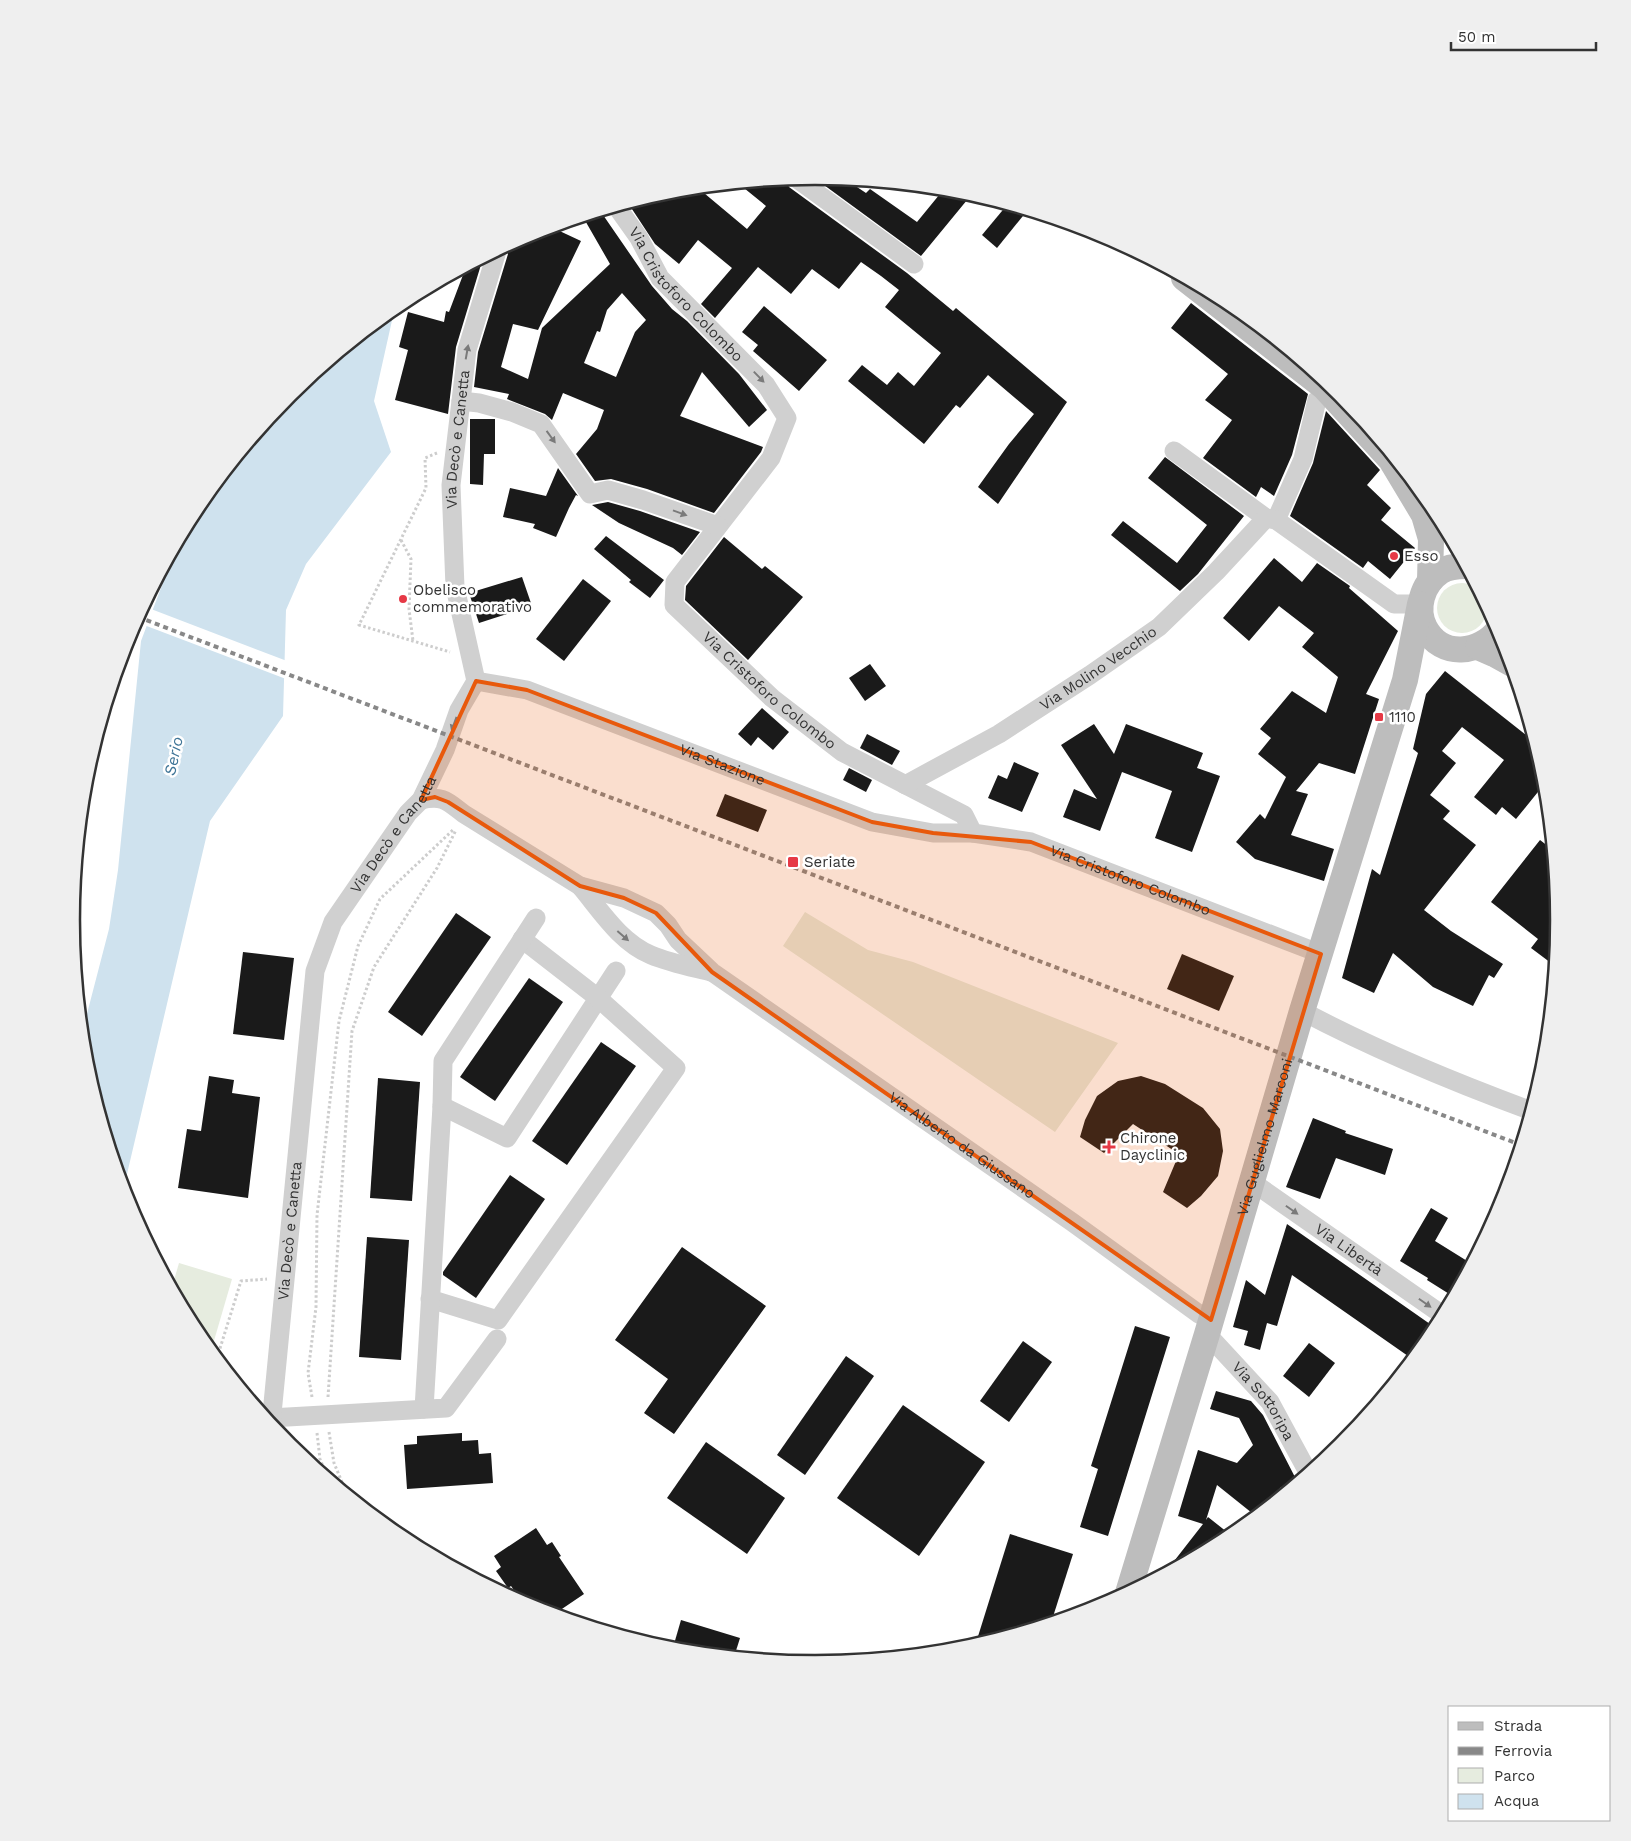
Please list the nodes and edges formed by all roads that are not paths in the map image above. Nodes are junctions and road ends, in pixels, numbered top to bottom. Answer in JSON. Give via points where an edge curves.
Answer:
{"nodes":[{"id":1,"x":806,"y":185,"type":"edge"},
{"id":2,"x":620,"y":211,"type":"edge"},
{"id":3,"x":495,"y":259,"type":"edge"},
{"id":4,"x":914,"y":264,"type":"dead end"},
{"id":5,"x":1222,"y":308,"type":"edge"},
{"id":6,"x":1311,"y":378,"type":"edge"},
{"id":7,"x":1331,"y":396,"type":"edge"},
{"id":8,"x":461,"y":400,"type":"junction"},
{"id":9,"x":1317,"y":400,"type":"dead end"},
{"id":10,"x":1354,"y":420,"type":"edge"},
{"id":11,"x":1174,"y":451,"type":"dead end"},
{"id":12,"x":1398,"y":472,"type":"edge"},
{"id":13,"x":1271,"y":519,"type":"junction"},
{"id":14,"x":718,"y":526,"type":"junction"},
{"id":15,"x":1459,"y":567,"type":"edge"},
{"id":16,"x":1425,"y":592,"type":"junction"},
{"id":17,"x":1494,"y":636,"type":"edge"},
{"id":18,"x":1466,"y":648,"type":"junction"},
{"id":19,"x":1502,"y":659,"type":"edge"},
{"id":20,"x":1405,"y":680,"type":"junction"},
{"id":21,"x":476,"y":681,"type":"junction"},
{"id":22,"x":905,"y":785,"type":"junction"},
{"id":23,"x":421,"y":800,"type":"junction"},
{"id":24,"x":973,"y":833,"type":"junction"},
{"id":25,"x":580,"y":886,"type":"junction"},
{"id":26,"x":624,"y":898,"type":"junction"},
{"id":27,"x":536,"y":918,"type":"dead end"},
{"id":28,"x":607,"y":919,"type":"junction"},
{"id":29,"x":522,"y":939,"type":"junction"},
{"id":30,"x":678,"y":940,"type":"junction"},
{"id":31,"x":1321,"y":954,"type":"junction"},
{"id":32,"x":667,"y":960,"type":"junction"},
{"id":33,"x":616,"y":971,"type":"dead end"},
{"id":34,"x":712,"y":972,"type":"junction"},
{"id":35,"x":598,"y":998,"type":"junction"},
{"id":36,"x":1302,"y":1010,"type":"junction"},
{"id":37,"x":442,"y":1106,"type":"junction"},
{"id":38,"x":1526,"y":1109,"type":"edge"},
{"id":39,"x":1252,"y":1182,"type":"junction"},
{"id":40,"x":430,"y":1299,"type":"junction"},
{"id":41,"x":1438,"y":1312,"type":"edge"},
{"id":42,"x":1209,"y":1327,"type":"junction"},
{"id":43,"x":497,"y":1340,"type":"dead end"},
{"id":44,"x":424,"y":1409,"type":"junction"},
{"id":45,"x":272,"y":1415,"type":"edge"},
{"id":46,"x":277,"y":1420,"type":"edge"},
{"id":47,"x":1305,"y":1468,"type":"edge"},
{"id":48,"x":1131,"y":1585,"type":"edge"}],
"edges":[{"from":1,"to":4,"type":"street"},
{"from":2,"to":14,"type":"street","name":"Via Cristoforo Colombo","one_way":true,"via":[[639,238],[660,278],[766,385],[787,418],[771,458]]},
{"from":8,"to":3,"type":"street","name":"Via Decò e Canetta","one_way":true,"via":[[467,350]]},
{"from":5,"to":6,"type":"main road"},
{"from":7,"to":10,"type":"main road"},
{"from":8,"to":14,"type":"street","one_way":true,"via":[[512,412],[541,424],[590,494],[608,490]]},
{"from":8,"to":21,"type":"street","name":"Via Decò e Canetta","via":[[451,485],[455,587]]},
{"from":9,"to":13,"type":"street","name":"Via Molino Vecchio","via":[[1303,459]]},
{"from":11,"to":13,"type":"street"},
{"from":12,"to":16,"type":"main road","via":[[1424,515],[1431,539]]},
{"from":13,"to":16,"type":"street","via":[[1394,604]]},
{"from":13,"to":22,"type":"street","name":"Via Molino Vecchio","via":[[1159,626],[999,734]]},
{"from":14,"to":22,"type":"street","name":"Via Cristoforo Colombo","via":[[674,582],[674,605],[772,698],[842,752]]},
{"from":15,"to":16,"type":"main road","via":[[1440,572]]},
{"from":16,"to":18,"type":"main road","via":[[1421,616],[1429,633],[1442,645]]},
{"from":16,"to":20,"type":"main road","name":"Via Guglielmo Marconi"},
{"from":17,"to":18,"type":"main road"},
{"from":18,"to":19,"type":"main road"},
{"from":18,"to":20,"type":"main road","via":[[1424,665]]},
{"from":20,"to":31,"type":"main road","name":"Via Guglielmo Marconi"},
{"from":21,"to":23,"type":"street","name":"Via Decò e Canetta","one_way":true},
{"from":21,"to":24,"type":"street","name":"Via Stazione","via":[[527,690],[872,822],[933,833]]},
{"from":22,"to":24,"type":"street","name":"Via Cristoforo Colombo","via":[[964,815]]},
{"from":23,"to":25,"type":"street","via":[[436,797],[448,802]]},
{"from":23,"to":45,"type":"street","name":"Via Decò e Canetta","via":[[408,813],[333,922],[315,971]]},
{"from":24,"to":31,"type":"street","name":"Via Cristoforo Colombo","via":[[1031,842]]},
{"from":25,"to":26,"type":"street"},
{"from":25,"to":28,"type":"street"},
{"from":26,"to":28,"type":"street","via":[[611,909]]},
{"from":26,"to":30,"type":"street","via":[[656,913]]},
{"from":27,"to":29,"type":"street"},
{"from":28,"to":32,"type":"street","one_way":true,"via":[[634,945]]},
{"from":29,"to":35,"type":"street"},
{"from":29,"to":37,"type":"street","via":[[443,1061]]},
{"from":30,"to":32,"type":"street","via":[[674,954]]},
{"from":30,"to":34,"type":"street"},
{"from":31,"to":36,"type":"main road","name":"Via Guglielmo Marconi"},
{"from":32,"to":34,"type":"street"},
{"from":33,"to":35,"type":"street"},
{"from":34,"to":42,"type":"street","name":"Via Alberto da Giussano","via":[[1072,1222],[1198,1314]]},
{"from":35,"to":37,"type":"street","via":[[507,1138]]},
{"from":35,"to":40,"type":"street","via":[[676,1068],[498,1320]]},
{"from":36,"to":38,"type":"street","via":[[1346,1034],[1459,1084]]},
{"from":36,"to":39,"type":"main road","name":"Via Guglielmo Marconi"},
{"from":37,"to":40,"type":"street"},
{"from":39,"to":41,"type":"street","name":"Via Libertà","one_way":true},
{"from":39,"to":42,"type":"main road","name":"Via Guglielmo Marconi"},
{"from":40,"to":44,"type":"street"},
{"from":42,"to":47,"type":"street","name":"Via Sottoripa","via":[[1270,1402]]},
{"from":42,"to":48,"type":"main road","name":"Via Guglielmo Marconi"},
{"from":43,"to":44,"type":"street","via":[[446,1408]]},
{"from":44,"to":46,"type":"street"}]}
